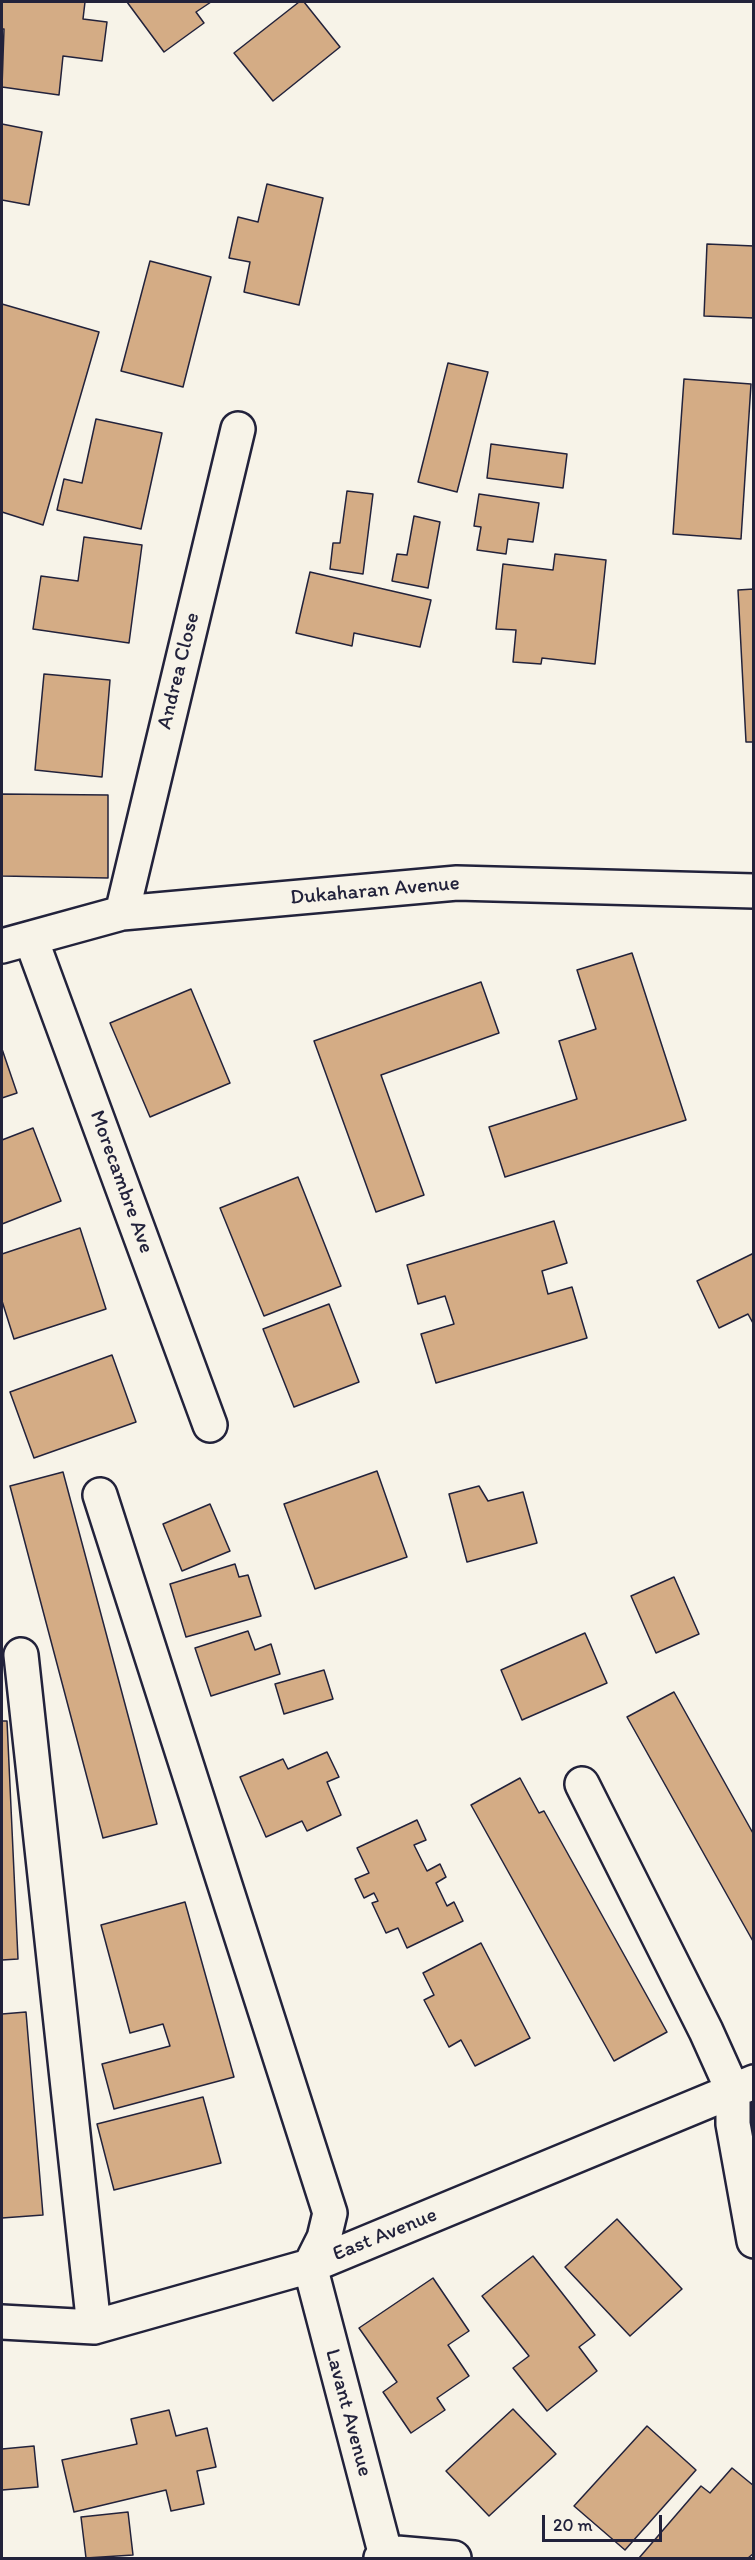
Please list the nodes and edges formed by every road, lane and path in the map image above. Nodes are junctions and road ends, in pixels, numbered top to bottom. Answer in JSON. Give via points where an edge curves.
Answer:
{"nodes":[{"id":1,"x":238,"y":429,"type":"dead end"},
{"id":2,"x":753,"y":891,"type":"edge"},
{"id":3,"x":122,"y":914,"type":"junction"},
{"id":4,"x":16,"y":943,"type":"edge"},
{"id":5,"x":210,"y":1425,"type":"dead end"},
{"id":6,"x":100,"y":1495,"type":"dead end"},
{"id":7,"x":21,"y":1655,"type":"dead end"},
{"id":8,"x":582,"y":1784,"type":"dead end"},
{"id":9,"x":743,"y":2087,"type":"edge"},
{"id":10,"x":753,"y":2241,"type":"edge"},
{"id":11,"x":310,"y":2266,"type":"junction"},
{"id":12,"x":2,"y":2322,"type":"edge"},
{"id":13,"x":94,"y":2327,"type":"junction"},
{"id":14,"x":383,"y":2555,"type":"edge"},
{"id":15,"x":454,"y":2559,"type":"edge"}],
"edges":[{"from":1,"to":3,"type":"street","name":"Andrea Close"},
{"from":2,"to":3,"type":"street","name":"Dukaharan Avenue","via":[[457,883]]},
{"from":3,"to":4,"type":"street","name":"Dukaharan Avenue"},
{"from":4,"to":5,"type":"street","name":"Morecambre Ave"},
{"from":6,"to":11,"type":"street","via":[[330,2213],[324,2238]]},
{"from":7,"to":13,"type":"street"},
{"from":8,"to":9,"type":"street","via":[[706,2031]]},
{"from":9,"to":10,"type":"street","via":[[734,2124]]},
{"from":9,"to":11,"type":"street","name":"East Avenue"},
{"from":11,"to":13,"type":"street","name":"East Avenue"},
{"from":11,"to":14,"type":"street","name":"Lavant Avenue"},
{"from":12,"to":13,"type":"street","name":"East Avenue"},
{"from":14,"to":15,"type":"street"}]}
